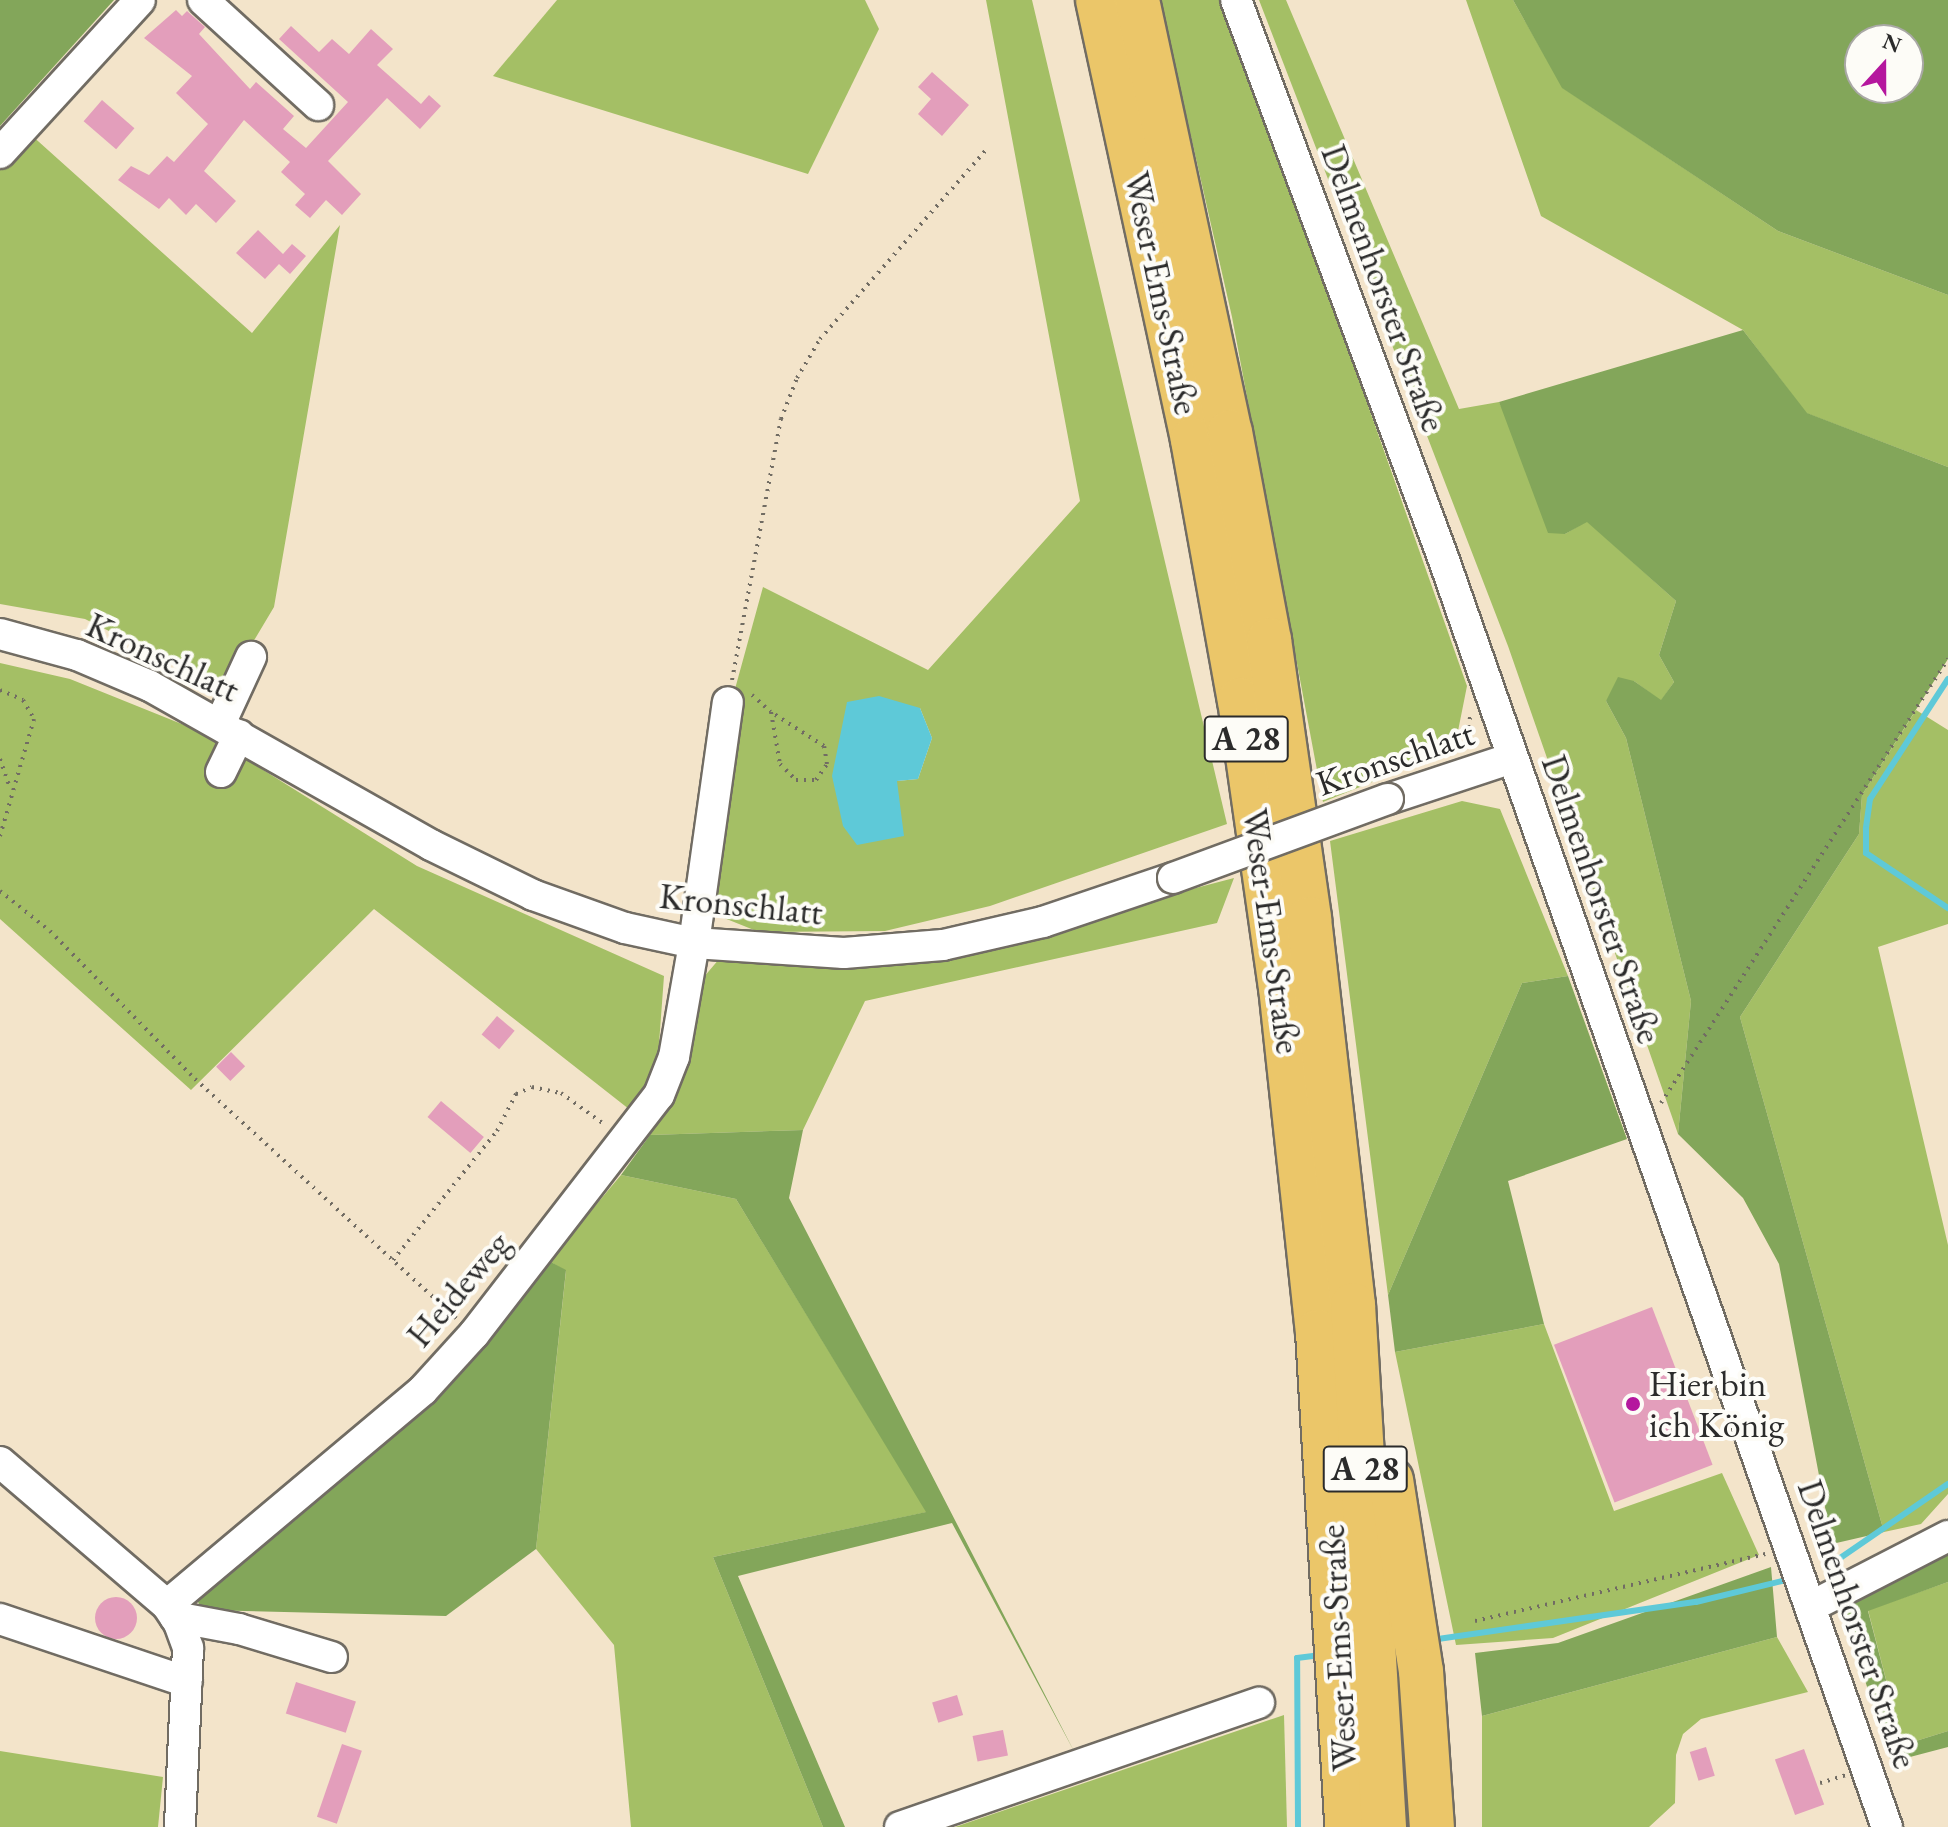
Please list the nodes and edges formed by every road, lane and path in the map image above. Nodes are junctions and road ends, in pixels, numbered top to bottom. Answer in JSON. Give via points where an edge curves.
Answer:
{"nodes":[{"id":1,"x":140,"y":0,"type":"edge"},
{"id":2,"x":203,"y":0,"type":"edge"},
{"id":3,"x":1098,"y":0,"type":"edge"},
{"id":4,"x":1137,"y":0,"type":"edge"},
{"id":5,"x":1236,"y":0,"type":"edge"},
{"id":6,"x":318,"y":105,"type":"dead end"},
{"id":7,"x":987,"y":149,"type":"dead end"},
{"id":8,"x":0,"y":153,"type":"edge"},
{"id":9,"x":0,"y":634,"type":"edge"},
{"id":10,"x":251,"y":657,"type":"dead end"},
{"id":11,"x":1948,"y":659,"type":"edge"},
{"id":12,"x":0,"y":690,"type":"edge"},
{"id":13,"x":1487,"y":691,"type":"junction"},
{"id":14,"x":728,"y":702,"type":"junction"},
{"id":15,"x":771,"y":712,"type":"junction"},
{"id":16,"x":229,"y":729,"type":"junction"},
{"id":17,"x":1445,"y":754,"type":"dead end"},
{"id":18,"x":1512,"y":758,"type":"junction"},
{"id":19,"x":0,"y":759,"type":"edge"},
{"id":20,"x":221,"y":772,"type":"dead end"},
{"id":21,"x":10,"y":787,"type":"junction"},
{"id":22,"x":0,"y":836,"type":"edge"},
{"id":23,"x":0,"y":891,"type":"edge"},
{"id":24,"x":694,"y":943,"type":"junction"},
{"id":25,"x":1644,"y":1130,"type":"junction"},
{"id":26,"x":626,"y":1140,"type":"junction"},
{"id":27,"x":393,"y":1260,"type":"junction"},
{"id":28,"x":474,"y":1334,"type":"junction"},
{"id":29,"x":0,"y":1462,"type":"edge"},
{"id":30,"x":1948,"y":1536,"type":"edge"},
{"id":31,"x":1792,"y":1548,"type":"junction"},
{"id":32,"x":1812,"y":1606,"type":"junction"},
{"id":33,"x":171,"y":1611,"type":"junction"},
{"id":34,"x":0,"y":1619,"type":"edge"},
{"id":35,"x":1475,"y":1621,"type":"dead end"},
{"id":36,"x":1378,"y":1654,"type":"junction"},
{"id":37,"x":332,"y":1657,"type":"dead end"},
{"id":38,"x":187,"y":1682,"type":"junction"},
{"id":39,"x":1259,"y":1703,"type":"dead end"},
{"id":40,"x":180,"y":1827,"type":"edge"},
{"id":41,"x":900,"y":1827,"type":"edge"},
{"id":42,"x":1347,"y":1827,"type":"edge"},
{"id":43,"x":1384,"y":1827,"type":"edge"},
{"id":44,"x":1432,"y":1827,"type":"edge"},
{"id":45,"x":1887,"y":1827,"type":"edge"}],
"edges":[{"from":1,"to":8,"type":"street"},
{"from":2,"to":6,"type":"street"},
{"from":3,"to":36,"type":"highway","name":"Weser-Ems-Straße","number":"A 28","via":[[1184,396],[1240,700],[1301,1155]]},
{"from":4,"to":36,"type":"highway","name":"Weser-Ems-Straße","number":"A 28","via":[[1191,238],[1269,640],[1309,919],[1353,1305],[1370,1328]]},
{"from":5,"to":13,"type":"street","name":"Delmenhorster Straße","via":[[1445,563]]},
{"from":7,"to":14,"type":"path","via":[[820,339],[797,378],[781,419]]},
{"from":9,"to":16,"type":"street","name":"Kronschlatt","via":[[77,655]]},
{"from":10,"to":16,"type":"street"},
{"from":11,"to":25,"type":"path"},
{"from":12,"to":21,"type":"path","via":[[23,700],[34,719]]},
{"from":13,"to":17,"type":"path","via":[[1471,696],[1468,727]]},
{"from":13,"to":18,"type":"street","name":"Delmenhorster Straße"},
{"from":14,"to":15,"type":"path","via":[[744,693],[759,697]]},
{"from":14,"to":24,"type":"street","name":"Heideweg"},
{"from":15,"to":15,"type":"path","via":[[780,764],[796,780],[816,780],[827,764],[824,746]]},
{"from":16,"to":20,"type":"street"},
{"from":16,"to":24,"type":"street","name":"Kronschlatt","via":[[431,845],[533,895],[625,928]]},
{"from":18,"to":24,"type":"street","name":"Kronschlatt","bridge":true,"via":[[1043,922],[943,945],[844,953]]},
{"from":18,"to":25,"type":"street","name":"Delmenhorster Straße"},
{"from":19,"to":21,"type":"path"},
{"from":21,"to":22,"type":"path"},
{"from":23,"to":27,"type":"path","via":[[50,931],[195,1079]]},
{"from":24,"to":26,"type":"street","name":"Heideweg","via":[[674,1057],[659,1095]]},
{"from":25,"to":31,"type":"street","name":"Delmenhorster Straße"},
{"from":26,"to":27,"type":"path","via":[[561,1093],[532,1087],[516,1094],[497,1131]]},
{"from":26,"to":28,"type":"street","name":"Heideweg"},
{"from":27,"to":28,"type":"path"},
{"from":28,"to":33,"type":"street","name":"Heideweg","via":[[423,1390]]},
{"from":29,"to":33,"type":"street"},
{"from":30,"to":32,"type":"street"},
{"from":31,"to":32,"type":"street","name":"Delmenhorster Straße"},
{"from":31,"to":35,"type":"path"},
{"from":32,"to":45,"type":"street","name":"Delmenhorster Straße"},
{"from":33,"to":37,"type":"street"},
{"from":33,"to":38,"type":"street","via":[[188,1648]]},
{"from":34,"to":38,"type":"street"},
{"from":36,"to":42,"type":"highway","name":"Weser-Ems-Straße","number":"A 28"},
{"from":36,"to":43,"type":"highway","name":"Weser-Ems-Straße","number":"A 28"},
{"from":36,"to":44,"type":"highway"},
{"from":38,"to":40,"type":"street"},
{"from":39,"to":41,"type":"street"}]}
